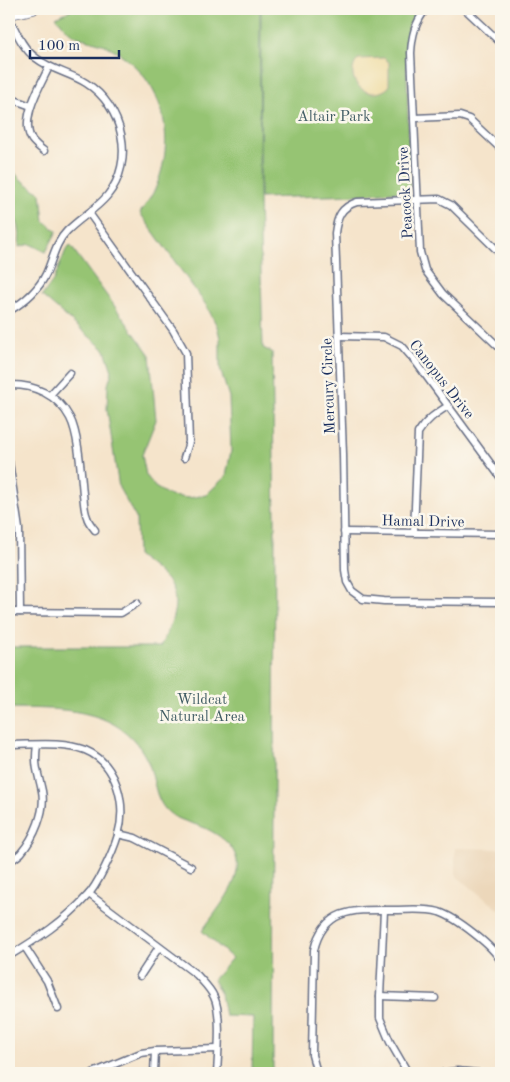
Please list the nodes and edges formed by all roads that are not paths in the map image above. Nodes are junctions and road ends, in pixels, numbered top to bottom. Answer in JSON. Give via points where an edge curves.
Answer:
{"nodes":[{"id":1,"x":12,"y":9,"type":"edge"},
{"id":2,"x":33,"y":9,"type":"edge"},
{"id":3,"x":426,"y":9,"type":"edge"},
{"id":4,"x":465,"y":9,"type":"edge"},
{"id":5,"x":9,"y":15,"type":"edge"},
{"id":6,"x":501,"y":43,"type":"edge"},
{"id":7,"x":49,"y":67,"type":"junction"},
{"id":8,"x":9,"y":98,"type":"edge"},
{"id":9,"x":31,"y":106,"type":"junction"},
{"id":10,"x":414,"y":118,"type":"junction"},
{"id":11,"x":501,"y":149,"type":"edge"},
{"id":12,"x":44,"y":151,"type":"dead end"},
{"id":13,"x":417,"y":198,"type":"junction"},
{"id":14,"x":90,"y":214,"type":"junction"},
{"id":15,"x":501,"y":254,"type":"edge"},
{"id":16,"x":9,"y":311,"type":"edge"},
{"id":17,"x":339,"y":336,"type":"junction"},
{"id":18,"x":501,"y":349,"type":"edge"},
{"id":19,"x":70,"y":373,"type":"dead end"},
{"id":20,"x":9,"y":385,"type":"edge"},
{"id":21,"x":50,"y":395,"type":"junction"},
{"id":22,"x":448,"y":406,"type":"junction"},
{"id":23,"x":184,"y":458,"type":"dead end"},
{"id":24,"x":9,"y":462,"type":"edge"},
{"id":25,"x":501,"y":478,"type":"edge"},
{"id":26,"x":95,"y":530,"type":"dead end"},
{"id":27,"x":344,"y":532,"type":"junction"},
{"id":28,"x":414,"y":532,"type":"junction"},
{"id":29,"x":501,"y":534,"type":"edge"},
{"id":30,"x":501,"y":602,"type":"edge"},
{"id":31,"x":137,"y":603,"type":"dead end"},
{"id":32,"x":9,"y":612,"type":"edge"},
{"id":33,"x":20,"y":612,"type":"junction"},
{"id":34,"x":9,"y":745,"type":"edge"},
{"id":35,"x":37,"y":745,"type":"junction"},
{"id":36,"x":118,"y":834,"type":"junction"},
{"id":37,"x":9,"y":862,"type":"edge"},
{"id":38,"x":191,"y":866,"type":"dead end"},
{"id":39,"x":89,"y":894,"type":"junction"},
{"id":40,"x":384,"y":910,"type":"junction"},
{"id":41,"x":25,"y":946,"type":"junction"},
{"id":42,"x":159,"y":946,"type":"junction"},
{"id":43,"x":9,"y":956,"type":"edge"},
{"id":44,"x":501,"y":962,"type":"edge"},
{"id":45,"x":140,"y":976,"type":"dead end"},
{"id":46,"x":380,"y":996,"type":"junction"},
{"id":47,"x":436,"y":998,"type":"dead end"},
{"id":48,"x":58,"y":1009,"type":"dead end"},
{"id":49,"x":218,"y":1050,"type":"junction"},
{"id":50,"x":154,"y":1051,"type":"junction"},
{"id":51,"x":93,"y":1073,"type":"edge"},
{"id":52,"x":154,"y":1073,"type":"edge"},
{"id":53,"x":218,"y":1073,"type":"edge"},
{"id":54,"x":317,"y":1073,"type":"edge"},
{"id":55,"x":408,"y":1073,"type":"edge"},
{"id":56,"x":443,"y":1073,"type":"edge"},
{"id":57,"x":478,"y":1073,"type":"edge"}],
"edges":[{"from":1,"to":5,"type":"main road"},
{"from":2,"to":5,"type":"main road"},
{"from":3,"to":10,"type":"street","name":"Peacock Drive","via":[[412,34]]},
{"from":4,"to":6,"type":"street"},
{"from":5,"to":7,"type":"street","via":[[28,51]]},
{"from":7,"to":9,"type":"street"},
{"from":7,"to":14,"type":"street","via":[[77,78],[97,91],[112,109],[122,134],[123,148],[117,180]]},
{"from":8,"to":9,"type":"street"},
{"from":9,"to":12,"type":"street","via":[[28,132]]},
{"from":10,"to":11,"type":"street","via":[[460,116],[470,119]]},
{"from":10,"to":13,"type":"street","name":"Peacock Drive"},
{"from":13,"to":15,"type":"street","name":"Mercury Circle","via":[[438,198],[451,206]]},
{"from":13,"to":17,"type":"street","name":"Mercury Circle","via":[[358,202],[349,205],[336,221]]},
{"from":13,"to":18,"type":"street","name":"Peacock Drive","via":[[420,252],[425,270],[443,294]]},
{"from":14,"to":16,"type":"street","via":[[66,231],[58,241],[45,276],[35,291]]},
{"from":14,"to":23,"type":"street","via":[[186,353],[189,442]]},
{"from":17,"to":22,"type":"street","name":"Canopus Drive","via":[[384,338],[402,346]]},
{"from":17,"to":27,"type":"street","name":"Mercury Circle"},
{"from":19,"to":21,"type":"street"},
{"from":20,"to":21,"type":"street","via":[[29,386]]},
{"from":21,"to":26,"type":"street","via":[[71,419],[86,517]]},
{"from":22,"to":25,"type":"street","name":"Canopus Drive"},
{"from":22,"to":28,"type":"street","via":[[423,423],[418,433]]},
{"from":24,"to":33,"type":"street","via":[[19,529]]},
{"from":27,"to":28,"type":"street","name":"Hamal Drive"},
{"from":27,"to":30,"type":"street","name":"Mercury Circle","via":[[347,582],[352,591],[363,599]]},
{"from":28,"to":29,"type":"street","name":"Hamal Drive"},
{"from":31,"to":33,"type":"street","via":[[121,613]]},
{"from":32,"to":33,"type":"street"},
{"from":34,"to":35,"type":"street"},
{"from":35,"to":36,"type":"street","via":[[72,746],[86,750],[108,767],[120,797]]},
{"from":35,"to":37,"type":"street","via":[[36,770],[42,791],[38,822],[21,853]]},
{"from":36,"to":38,"type":"street","via":[[135,838]]},
{"from":36,"to":39,"type":"street","via":[[108,861]]},
{"from":39,"to":41,"type":"street","via":[[62,920]]},
{"from":39,"to":42,"type":"street"},
{"from":40,"to":44,"type":"street","via":[[441,913],[489,946]]},
{"from":40,"to":46,"type":"street"},
{"from":40,"to":54,"type":"street","via":[[345,912],[332,919],[317,938],[313,963],[312,1055]]},
{"from":41,"to":43,"type":"street"},
{"from":41,"to":48,"type":"street","via":[[47,981]]},
{"from":42,"to":45,"type":"street"},
{"from":42,"to":49,"type":"street","via":[[197,975],[215,998]]},
{"from":46,"to":47,"type":"street"},
{"from":46,"to":55,"type":"street","via":[[383,1027]]},
{"from":49,"to":50,"type":"street"},
{"from":49,"to":53,"type":"street"},
{"from":50,"to":51,"type":"street","via":[[126,1058]]},
{"from":50,"to":52,"type":"street"},
{"from":56,"to":57,"type":"street"}]}
